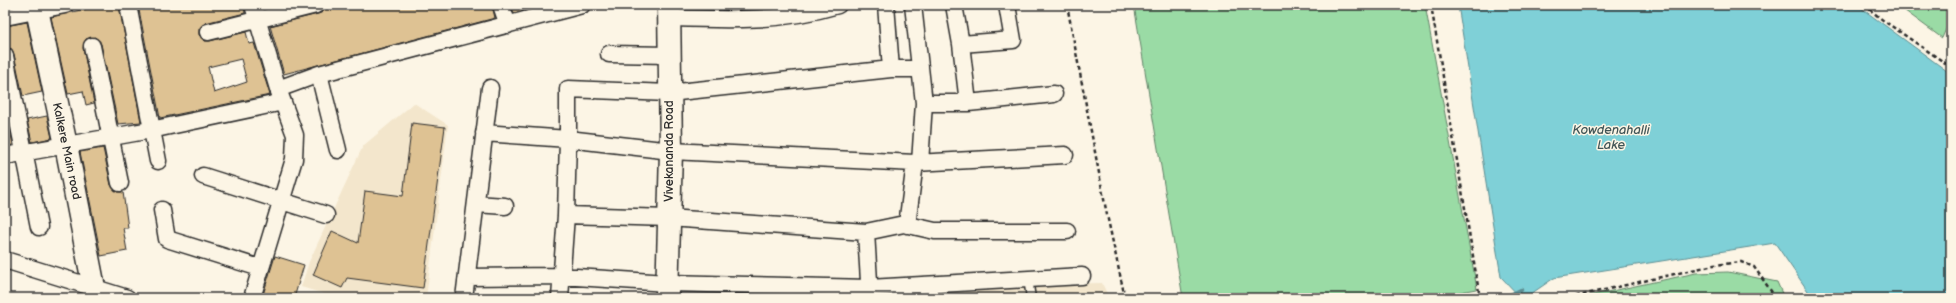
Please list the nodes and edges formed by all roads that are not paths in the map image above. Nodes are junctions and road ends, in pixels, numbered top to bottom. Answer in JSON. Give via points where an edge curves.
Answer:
{"nodes":[{"id":1,"x":65,"y":5,"type":"edge"},
{"id":2,"x":128,"y":5,"type":"edge"},
{"id":3,"x":316,"y":5,"type":"edge"},
{"id":4,"x":501,"y":5,"type":"edge"},
{"id":5,"x":582,"y":5,"type":"edge"},
{"id":6,"x":838,"y":5,"type":"edge"},
{"id":7,"x":886,"y":5,"type":"edge"},
{"id":8,"x":913,"y":5,"type":"edge"},
{"id":9,"x":954,"y":5,"type":"edge"},
{"id":10,"x":1007,"y":5,"type":"edge"},
{"id":11,"x":36,"y":8,"type":"edge"},
{"id":12,"x":256,"y":12,"type":"edge"},
{"id":13,"x":670,"y":12,"type":"edge"},
{"id":14,"x":5,"y":17,"type":"edge"},
{"id":15,"x":508,"y":25,"type":"junction"},
{"id":16,"x":208,"y":32,"type":"dead end"},
{"id":17,"x":961,"y":44,"type":"junction"},
{"id":18,"x":92,"y":46,"type":"dead end"},
{"id":19,"x":609,"y":54,"type":"dead end"},
{"id":20,"x":670,"y":55,"type":"junction"},
{"id":21,"x":5,"y":56,"type":"edge"},
{"id":22,"x":891,"y":69,"type":"junction"},
{"id":23,"x":920,"y":69,"type":"junction"},
{"id":24,"x":319,"y":74,"type":"junction"},
{"id":25,"x":490,"y":88,"type":"dead end"},
{"id":26,"x":669,"y":93,"type":"junction"},
{"id":27,"x":1054,"y":94,"type":"dead end"},
{"id":28,"x":280,"y":95,"type":"junction"},
{"id":29,"x":924,"y":103,"type":"junction"},
{"id":30,"x":968,"y":103,"type":"junction"},
{"id":31,"x":151,"y":130,"type":"junction"},
{"id":32,"x":484,"y":133,"type":"junction"},
{"id":33,"x":110,"y":137,"type":"junction"},
{"id":34,"x":568,"y":139,"type":"junction"},
{"id":35,"x":66,"y":144,"type":"junction"},
{"id":36,"x":338,"y":150,"type":"dead end"},
{"id":37,"x":671,"y":151,"type":"junction"},
{"id":38,"x":24,"y":152,"type":"junction"},
{"id":39,"x":1065,"y":155,"type":"dead end"},
{"id":40,"x":5,"y":156,"type":"edge"},
{"id":41,"x":158,"y":161,"type":"dead end"},
{"id":42,"x":918,"y":163,"type":"junction"},
{"id":43,"x":203,"y":176,"type":"dead end"},
{"id":44,"x":120,"y":183,"type":"dead end"},
{"id":45,"x":280,"y":200,"type":"junction"},
{"id":46,"x":476,"y":204,"type":"junction"},
{"id":47,"x":505,"y":206,"type":"dead end"},
{"id":48,"x":162,"y":210,"type":"dead end"},
{"id":49,"x":326,"y":214,"type":"dead end"},
{"id":50,"x":566,"y":215,"type":"junction"},
{"id":51,"x":668,"y":218,"type":"junction"},
{"id":52,"x":907,"y":225,"type":"junction"},
{"id":53,"x":39,"y":226,"type":"dead end"},
{"id":54,"x":1067,"y":231,"type":"dead end"},
{"id":55,"x":866,"y":232,"type":"junction"},
{"id":56,"x":5,"y":260,"type":"edge"},
{"id":57,"x":260,"y":268,"type":"junction"},
{"id":58,"x":561,"y":276,"type":"junction"},
{"id":59,"x":1082,"y":276,"type":"dead end"},
{"id":60,"x":467,"y":277,"type":"junction"},
{"id":61,"x":1028,"y":279,"type":"junction"},
{"id":62,"x":667,"y":290,"type":"edge"},
{"id":63,"x":95,"y":293,"type":"edge"},
{"id":64,"x":870,"y":293,"type":"edge"},
{"id":65,"x":127,"y":298,"type":"edge"},
{"id":66,"x":252,"y":298,"type":"edge"},
{"id":67,"x":464,"y":298,"type":"edge"},
{"id":68,"x":560,"y":298,"type":"edge"},
{"id":69,"x":1030,"y":298,"type":"edge"}],
"edges":[{"from":1,"to":11,"type":"street"},
{"from":2,"to":31,"type":"street"},
{"from":3,"to":12,"type":"street"},
{"from":4,"to":15,"type":"street"},
{"from":5,"to":15,"type":"street"},
{"from":6,"to":13,"type":"street","via":[[812,13],[752,20]]},
{"from":7,"to":22,"type":"street"},
{"from":8,"to":23,"type":"street"},
{"from":9,"to":17,"type":"street"},
{"from":10,"to":17,"type":"street","via":[[1013,40]]},
{"from":11,"to":14,"type":"street"},
{"from":11,"to":35,"type":"street","name":"Kalkere Main road"},
{"from":12,"to":16,"type":"street"},
{"from":12,"to":28,"type":"street"},
{"from":13,"to":20,"type":"street","name":"Vivekananda Road"},
{"from":15,"to":24,"type":"street"},
{"from":17,"to":30,"type":"street"},
{"from":18,"to":33,"type":"street"},
{"from":19,"to":20,"type":"street"},
{"from":20,"to":26,"type":"street","name":"Vivekananda Road"},
{"from":21,"to":38,"type":"street"},
{"from":22,"to":23,"type":"street"},
{"from":22,"to":26,"type":"street"},
{"from":23,"to":29,"type":"street"},
{"from":24,"to":28,"type":"street"},
{"from":24,"to":36,"type":"street"},
{"from":25,"to":32,"type":"street"},
{"from":26,"to":34,"type":"street","via":[[568,89]]},
{"from":26,"to":37,"type":"street","name":"Vivekananda Road"},
{"from":27,"to":30,"type":"street"},
{"from":28,"to":31,"type":"street"},
{"from":28,"to":45,"type":"street","via":[[295,135],[294,159]]},
{"from":29,"to":30,"type":"street"},
{"from":29,"to":42,"type":"street"},
{"from":31,"to":33,"type":"street"},
{"from":31,"to":41,"type":"street"},
{"from":32,"to":34,"type":"street"},
{"from":32,"to":46,"type":"street"},
{"from":33,"to":35,"type":"street"},
{"from":33,"to":44,"type":"street"},
{"from":34,"to":37,"type":"street"},
{"from":34,"to":50,"type":"street"},
{"from":35,"to":38,"type":"street"},
{"from":35,"to":63,"type":"street","name":"Kalkere Main road"},
{"from":37,"to":42,"type":"street"},
{"from":37,"to":51,"type":"street","name":"Vivekananda Road"},
{"from":38,"to":40,"type":"street"},
{"from":38,"to":53,"type":"street"},
{"from":39,"to":42,"type":"street"},
{"from":42,"to":52,"type":"street"},
{"from":43,"to":45,"type":"street"},
{"from":45,"to":49,"type":"street"},
{"from":45,"to":57,"type":"street"},
{"from":46,"to":47,"type":"street"},
{"from":46,"to":60,"type":"street"},
{"from":48,"to":57,"type":"street","via":[[167,239]]},
{"from":50,"to":51,"type":"street"},
{"from":50,"to":58,"type":"street"},
{"from":51,"to":55,"type":"street"},
{"from":51,"to":62,"type":"street","name":"Vivekananda Road"},
{"from":52,"to":54,"type":"street","via":[[935,231]]},
{"from":52,"to":55,"type":"street"},
{"from":55,"to":64,"type":"street"},
{"from":56,"to":63,"type":"street"},
{"from":57,"to":66,"type":"street"},
{"from":58,"to":60,"type":"street"},
{"from":58,"to":62,"type":"street"},
{"from":58,"to":68,"type":"street"},
{"from":59,"to":61,"type":"street"},
{"from":60,"to":67,"type":"street"},
{"from":61,"to":64,"type":"street"},
{"from":61,"to":69,"type":"lane"},
{"from":62,"to":64,"type":"street"},
{"from":63,"to":65,"type":"street"}]}
